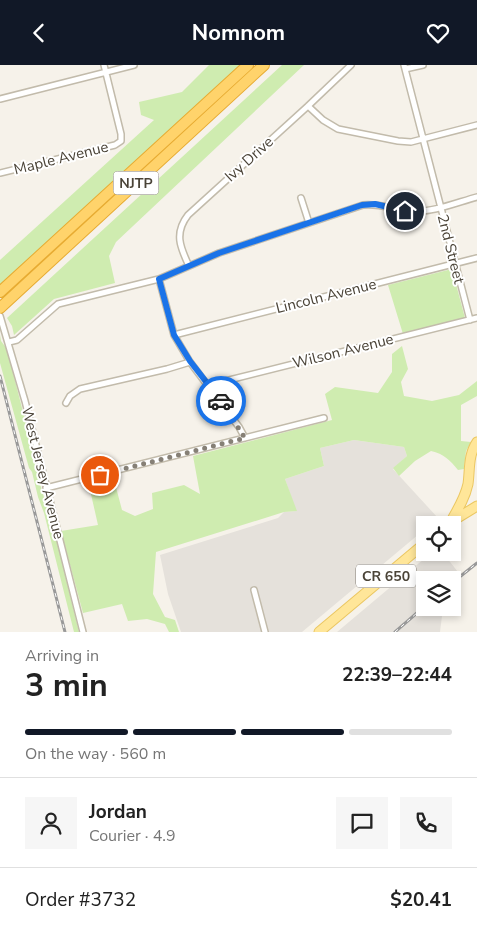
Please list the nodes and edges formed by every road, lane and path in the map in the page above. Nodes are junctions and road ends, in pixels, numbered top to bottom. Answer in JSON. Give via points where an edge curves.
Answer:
{"nodes":[{"id":1,"x":104,"y":65,"type":"edge"},
{"id":2,"x":134,"y":65,"type":"edge"},
{"id":3,"x":248,"y":65,"type":"edge"},
{"id":4,"x":264,"y":65,"type":"edge"},
{"id":5,"x":351,"y":65,"type":"edge"},
{"id":6,"x":423,"y":65,"type":"edge"},
{"id":7,"x":404,"y":67,"type":"edge"},
{"id":8,"x":106,"y":72,"type":"junction"},
{"id":9,"x":0,"y":99,"type":"edge"},
{"id":10,"x":308,"y":106,"type":"junction"},
{"id":11,"x":477,"y":125,"type":"edge"},
{"id":12,"x":422,"y":139,"type":"junction"},
{"id":13,"x":0,"y":173,"type":"edge"},
{"id":14,"x":477,"y":197,"type":"edge"},
{"id":15,"x":301,"y":198,"type":"dead end"},
{"id":16,"x":440,"y":207,"type":"junction"},
{"id":17,"x":309,"y":223,"type":"junction"},
{"id":18,"x":477,"y":258,"type":"edge"},
{"id":19,"x":454,"y":264,"type":"junction"},
{"id":20,"x":189,"y":266,"type":"junction"},
{"id":21,"x":159,"y":279,"type":"junction"},
{"id":22,"x":3,"y":290,"type":"edge"},
{"id":23,"x":4,"y":304,"type":"edge"},
{"id":24,"x":0,"y":316,"type":"edge"},
{"id":25,"x":477,"y":318,"type":"edge"},
{"id":26,"x":470,"y":320,"type":"junction"},
{"id":27,"x":174,"y":335,"type":"junction"},
{"id":28,"x":9,"y":342,"type":"junction"},
{"id":29,"x":190,"y":361,"type":"junction"},
{"id":30,"x":209,"y":385,"type":"junction"},
{"id":31,"x":66,"y":403,"type":"dead end"},
{"id":32,"x":324,"y":418,"type":"dead end"},
{"id":33,"x":245,"y":438,"type":"junction"},
{"id":34,"x":477,"y":443,"type":"edge"},
{"id":35,"x":468,"y":484,"type":"junction"},
{"id":36,"x":46,"y":488,"type":"junction"},
{"id":37,"x":477,"y":502,"type":"edge"},
{"id":38,"x":477,"y":505,"type":"edge"},
{"id":39,"x":453,"y":516,"type":"edge"},
{"id":40,"x":460,"y":516,"type":"edge"},
{"id":41,"x":416,"y":551,"type":"edge"},
{"id":42,"x":254,"y":590,"type":"dead end"},
{"id":43,"x":83,"y":632,"type":"edge"},
{"id":44,"x":265,"y":632,"type":"edge"},
{"id":45,"x":319,"y":632,"type":"edge"}],
"edges":[{"from":1,"to":8,"type":"street"},
{"from":2,"to":8,"type":"street"},
{"from":3,"to":22,"type":"highway","number":"NJTP"},
{"from":4,"to":23,"type":"highway","number":"NJTP"},
{"from":5,"to":10,"type":"street","name":"Ivy Drive"},
{"from":6,"to":7,"type":"street"},
{"from":7,"to":12,"type":"street","name":"2nd Street"},
{"from":8,"to":9,"type":"street"},
{"from":8,"to":13,"type":"street","name":"Maple Avenue","via":[[121,141]]},
{"from":10,"to":12,"type":"street","via":[[323,120],[344,131],[398,141]]},
{"from":10,"to":20,"type":"street","name":"Ivy Drive","via":[[185,219],[179,238]]},
{"from":11,"to":12,"type":"street"},
{"from":12,"to":16,"type":"street","name":"2nd Street"},
{"from":14,"to":16,"type":"street"},
{"from":15,"to":17,"type":"street"},
{"from":16,"to":17,"type":"street","via":[[414,212],[375,204],[362,205]]},
{"from":16,"to":19,"type":"street","name":"2nd Street"},
{"from":17,"to":20,"type":"street"},
{"from":18,"to":19,"type":"street","name":"Lincoln Avenue"},
{"from":19,"to":26,"type":"street","name":"2nd Street"},
{"from":19,"to":27,"type":"street","name":"Lincoln Avenue"},
{"from":20,"to":21,"type":"street"},
{"from":21,"to":27,"type":"street"},
{"from":21,"to":28,"type":"street","via":[[58,304],[17,340]]},
{"from":24,"to":28,"type":"street","name":"West Jersey Avenue"},
{"from":25,"to":26,"type":"street","name":"Wilson Avenue"},
{"from":26,"to":30,"type":"street","name":"Wilson Avenue"},
{"from":27,"to":29,"type":"street"},
{"from":28,"to":36,"type":"street","name":"West Jersey Avenue"},
{"from":29,"to":30,"type":"street"},
{"from":29,"to":31,"type":"street","via":[[80,389]]},
{"from":30,"to":33,"type":"street"},
{"from":32,"to":33,"type":"street"},
{"from":33,"to":36,"type":"street"},
{"from":34,"to":35,"type":"main road","via":[[470,456]]},
{"from":35,"to":37,"type":"main road","via":[[470,495]]},
{"from":35,"to":39,"type":"main road"},
{"from":36,"to":43,"type":"street","name":"West Jersey Avenue"},
{"from":38,"to":40,"type":"main road"},
{"from":41,"to":45,"type":"main road","number":"CR 650"},
{"from":42,"to":44,"type":"street"}]}
